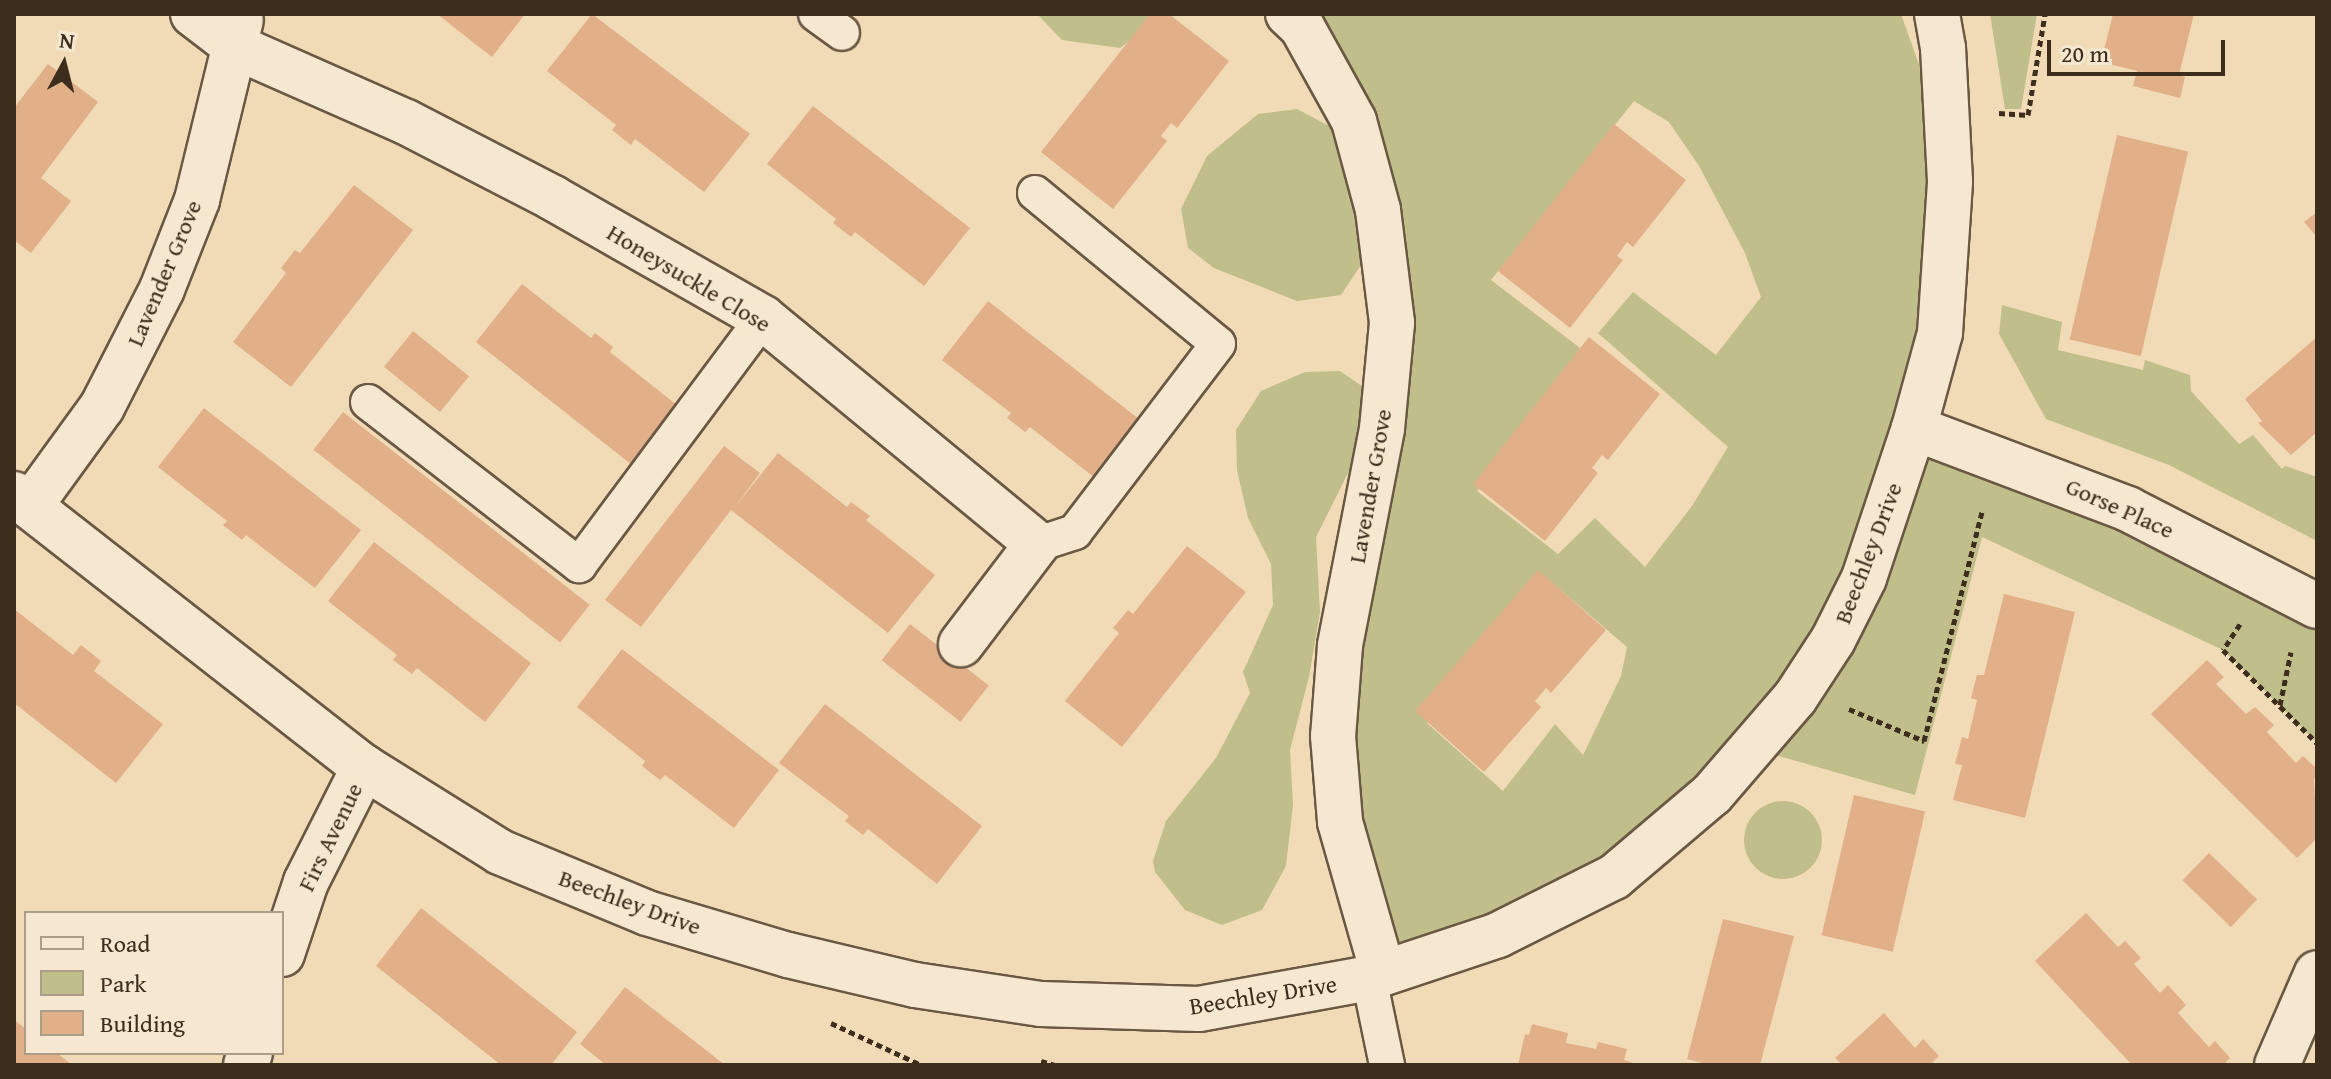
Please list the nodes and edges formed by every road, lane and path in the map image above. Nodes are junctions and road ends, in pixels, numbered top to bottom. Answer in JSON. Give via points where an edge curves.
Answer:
{"nodes":[{"id":1,"x":193,"y":14,"type":"edge"},
{"id":2,"x":1937,"y":14,"type":"edge"},
{"id":3,"x":2045,"y":14,"type":"edge"},
{"id":4,"x":1299,"y":18,"type":"edge"},
{"id":5,"x":239,"y":31,"type":"edge"},
{"id":6,"x":1947,"y":109,"type":"junction"},
{"id":7,"x":1035,"y":193,"type":"dead end"},
{"id":8,"x":763,"y":318,"type":"junction"},
{"id":9,"x":368,"y":402,"type":"dead end"},
{"id":10,"x":1914,"y":428,"type":"junction"},
{"id":11,"x":1996,"y":457,"type":"junction"},
{"id":12,"x":22,"y":500,"type":"edge"},
{"id":13,"x":1037,"y":544,"type":"junction"},
{"id":14,"x":2270,"y":580,"type":"junction"},
{"id":15,"x":2317,"y":606,"type":"edge"},
{"id":16,"x":961,"y":644,"type":"dead end"},
{"id":17,"x":1801,"y":689,"type":"junction"},
{"id":18,"x":2317,"y":743,"type":"edge"},
{"id":19,"x":364,"y":767,"type":"junction"},
{"id":20,"x":284,"y":948,"type":"edge"},
{"id":21,"x":2317,"y":973,"type":"edge"},
{"id":22,"x":1376,"y":976,"type":"junction"},
{"id":23,"x":1387,"y":1065,"type":"edge"},
{"id":24,"x":2277,"y":1065,"type":"edge"}],
"edges":[{"from":1,"to":5,"type":"street","name":"Honeysuckle Close"},
{"from":2,"to":6,"type":"street","name":"Beechley Drive"},
{"from":3,"to":6,"type":"path","via":[[2028,115]]},
{"from":4,"to":22,"type":"street","name":"Lavender Grove","via":[[1354,121],[1378,210],[1392,323],[1382,429],[1340,646],[1333,736],[1340,822]]},
{"from":5,"to":8,"type":"street","name":"Honeysuckle Close","via":[[553,198]]},
{"from":5,"to":12,"type":"street","name":"Lavender Grove","via":[[197,200],[162,289],[102,407]]},
{"from":6,"to":10,"type":"street","name":"Beechley Drive","via":[[1950,181],[1940,333]]},
{"from":7,"to":13,"type":"lane","via":[[1218,344],[1075,532]]},
{"from":8,"to":9,"type":"lane","via":[[579,565]]},
{"from":8,"to":13,"type":"street","name":"Honeysuckle Close"},
{"from":10,"to":11,"type":"street","name":"Gorse Place"},
{"from":10,"to":17,"type":"street","name":"Beechley Drive","via":[[1864,578]]},
{"from":11,"to":14,"type":"street","name":"Gorse Place","via":[[2128,509]]},
{"from":11,"to":17,"type":"path","via":[[1924,741]]},
{"from":12,"to":19,"type":"street","name":"Beechley Drive"},
{"from":13,"to":16,"type":"street"},
{"from":14,"to":15,"type":"street","name":"Gorse Place"},
{"from":14,"to":18,"type":"path","via":[[2223,650]]},
{"from":17,"to":22,"type":"street","name":"Beechley Drive","via":[[1712,794],[1614,877],[1498,935]]},
{"from":19,"to":20,"type":"street","name":"Firs Avenue","via":[[306,882]]},
{"from":19,"to":22,"type":"street","name":"Beechley Drive","via":[[500,852],[647,913],[915,985],[1041,1004],[1199,1009]]},
{"from":21,"to":24,"type":"street"},
{"from":22,"to":23,"type":"lane"}]}
